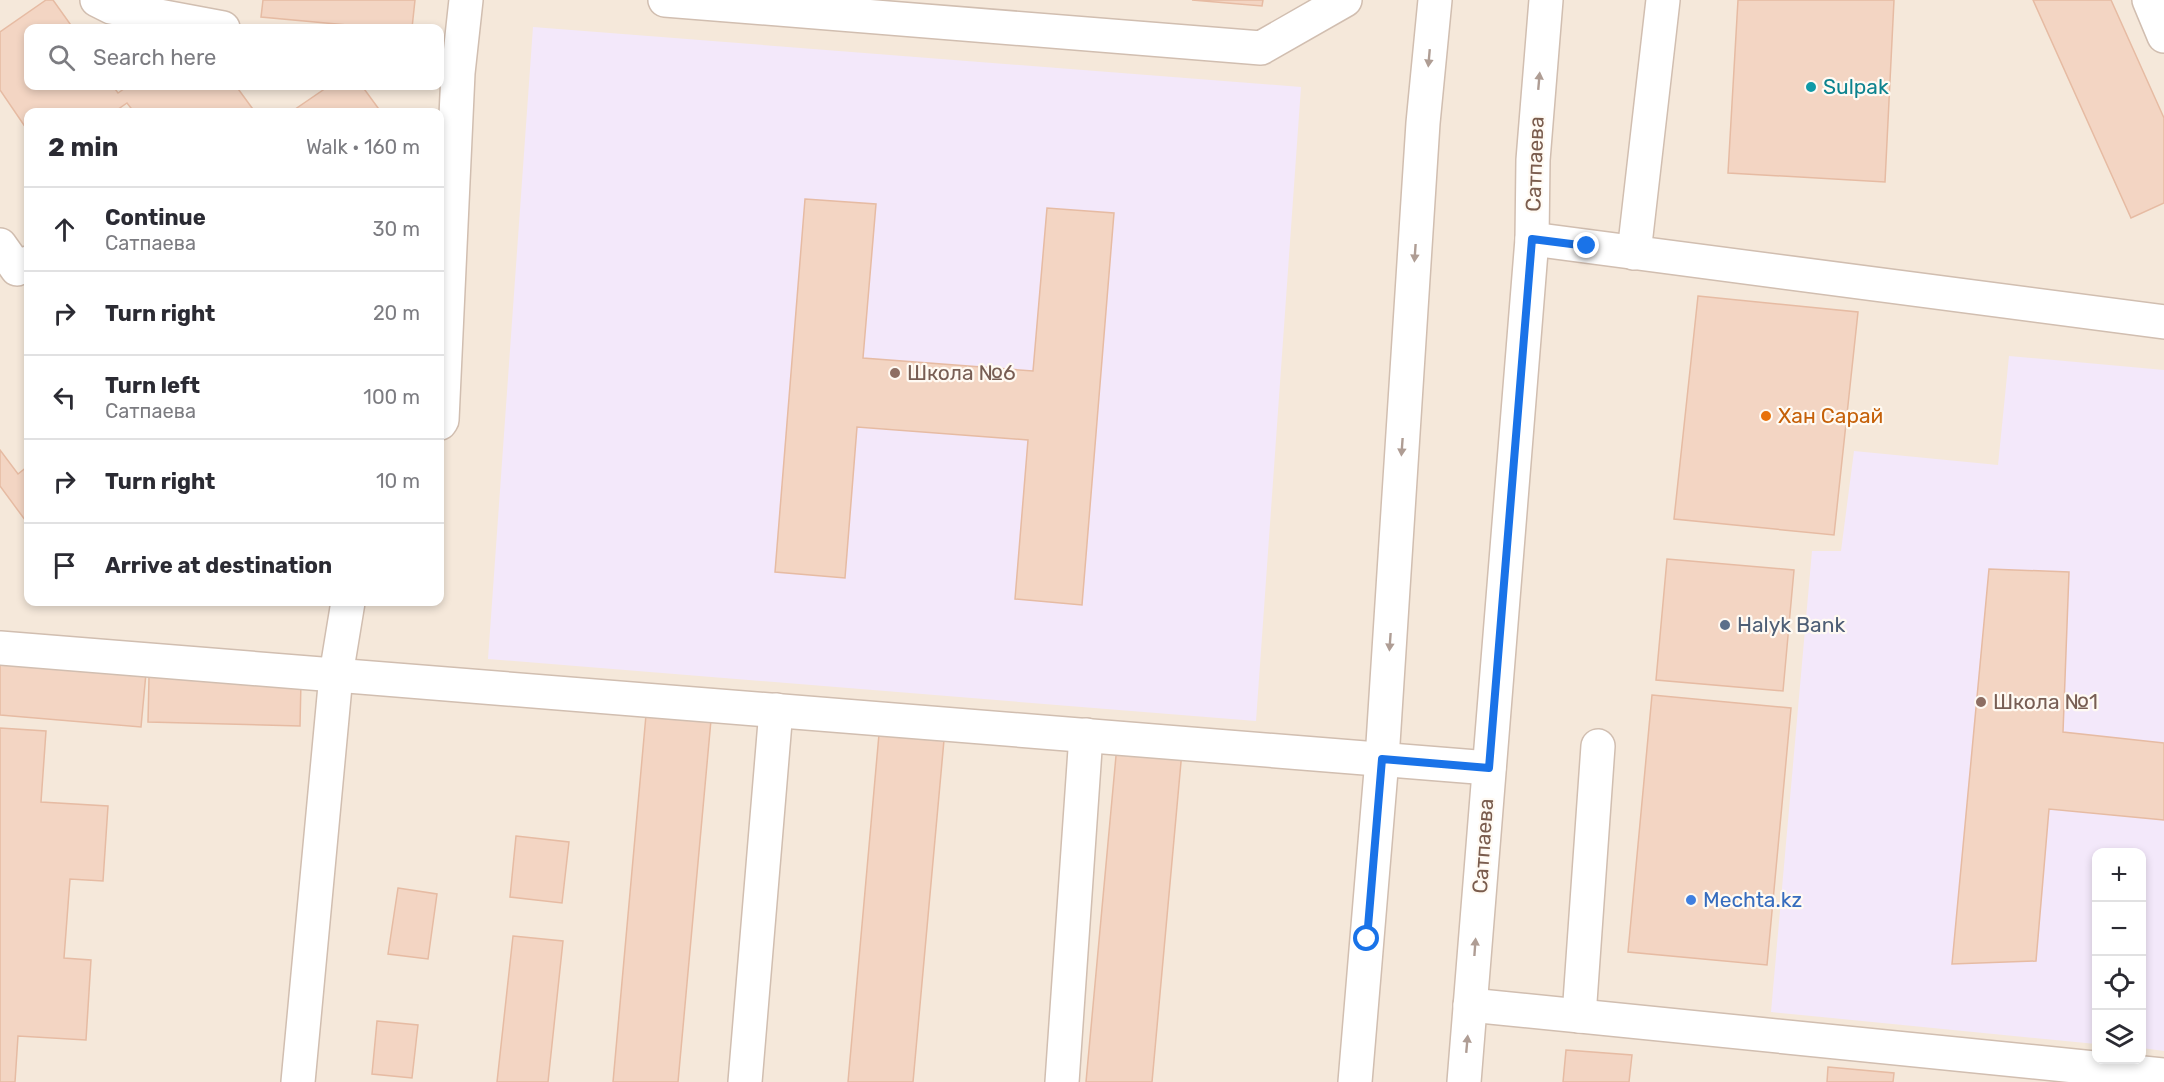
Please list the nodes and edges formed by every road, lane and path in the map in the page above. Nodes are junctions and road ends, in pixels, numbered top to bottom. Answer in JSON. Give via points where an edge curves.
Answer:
{"nodes":[{"id":1,"x":97,"y":0,"type":"edge"},
{"id":2,"x":466,"y":0,"type":"edge"},
{"id":3,"x":665,"y":0,"type":"edge"},
{"id":4,"x":1345,"y":0,"type":"edge"},
{"id":5,"x":1435,"y":0,"type":"edge"},
{"id":6,"x":1546,"y":0,"type":"edge"},
{"id":7,"x":1663,"y":0,"type":"edge"},
{"id":8,"x":2149,"y":0,"type":"edge"},
{"id":9,"x":202,"y":24,"type":"edge"},
{"id":10,"x":2164,"y":36,"type":"edge"},
{"id":11,"x":449,"y":71,"type":"edge"},
{"id":12,"x":1532,"y":239,"type":"junction"},
{"id":13,"x":0,"y":245,"type":"edge"},
{"id":14,"x":1634,"y":253,"type":"junction"},
{"id":15,"x":24,"y":265,"type":"edge"},
{"id":16,"x":444,"y":320,"type":"edge"},
{"id":17,"x":2164,"y":322,"type":"edge"},
{"id":18,"x":347,"y":606,"type":"edge"},
{"id":19,"x":0,"y":648,"type":"edge"},
{"id":20,"x":336,"y":675,"type":"junction"},
{"id":21,"x":776,"y":710,"type":"junction"},
{"id":22,"x":1086,"y":735,"type":"junction"},
{"id":23,"x":1598,"y":746,"type":"dead end"},
{"id":24,"x":1382,"y":759,"type":"junction"},
{"id":25,"x":1489,"y":768,"type":"junction"},
{"id":26,"x":1470,"y":1005,"type":"junction"},
{"id":27,"x":1579,"y":1016,"type":"junction"},
{"id":28,"x":2164,"y":1075,"type":"edge"},
{"id":29,"x":298,"y":1082,"type":"edge"},
{"id":30,"x":745,"y":1082,"type":"edge"},
{"id":31,"x":1062,"y":1082,"type":"edge"},
{"id":32,"x":1355,"y":1082,"type":"edge"},
{"id":33,"x":1464,"y":1082,"type":"edge"}],
"edges":[{"from":1,"to":9,"type":"street","via":[[111,7]]},
{"from":2,"to":11,"type":"street"},
{"from":3,"to":4,"type":"street","via":[[1261,48]]},
{"from":5,"to":24,"type":"street","one_way":true,"via":[[1423,123]]},
{"from":12,"to":6,"type":"street","name":"Сатпаева","one_way":true,"via":[[1533,160]]},
{"from":7,"to":14,"type":"street"},
{"from":8,"to":10,"type":"street"},
{"from":11,"to":16,"type":"street"},
{"from":12,"to":14,"type":"street"},
{"from":12,"to":25,"type":"street","name":"Сатпаева"},
{"from":13,"to":15,"type":"street","via":[[17,269]]},
{"from":14,"to":17,"type":"street"},
{"from":18,"to":20,"type":"street"},
{"from":19,"to":20,"type":"street"},
{"from":20,"to":21,"type":"street"},
{"from":20,"to":29,"type":"street"},
{"from":21,"to":22,"type":"street"},
{"from":21,"to":30,"type":"street"},
{"from":22,"to":24,"type":"street"},
{"from":22,"to":31,"type":"street"},
{"from":23,"to":27,"type":"street"},
{"from":24,"to":25,"type":"street"},
{"from":24,"to":32,"type":"street"},
{"from":26,"to":25,"type":"street","name":"Сатпаева","one_way":true},
{"from":26,"to":27,"type":"street"},
{"from":33,"to":26,"type":"street","name":"Сатпаева","one_way":true},
{"from":27,"to":28,"type":"street"}]}
